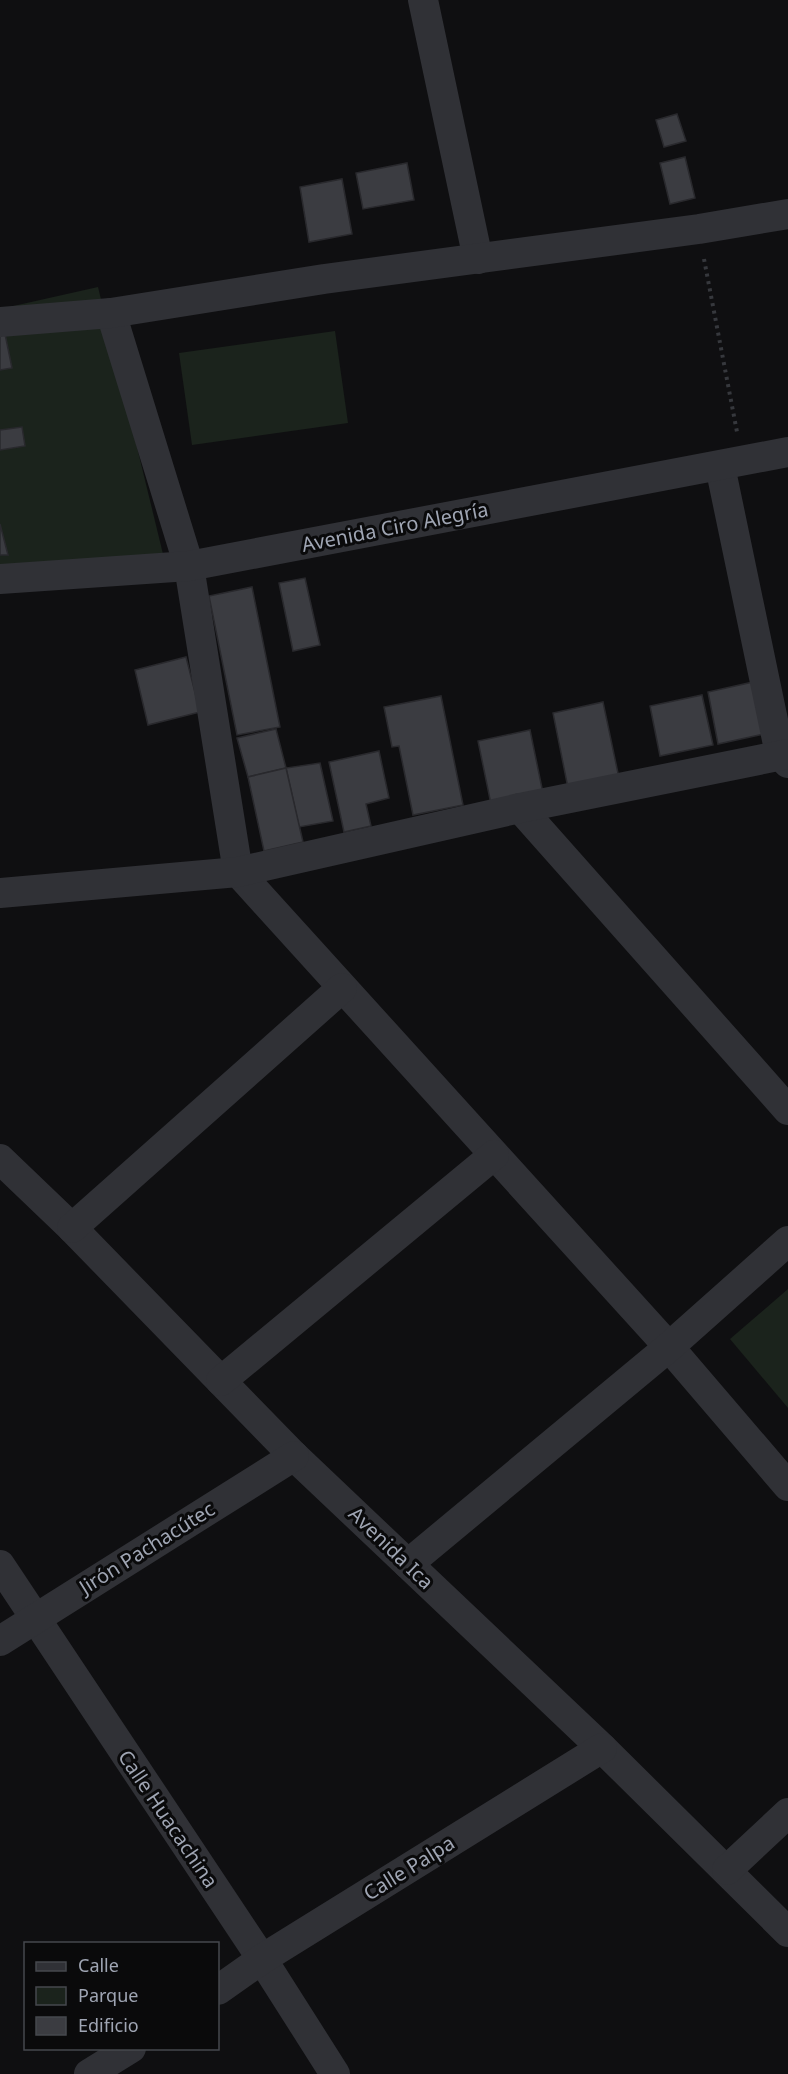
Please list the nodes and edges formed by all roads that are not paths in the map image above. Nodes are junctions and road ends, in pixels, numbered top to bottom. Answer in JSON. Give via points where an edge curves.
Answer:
{"nodes":[{"id":1,"x":423,"y":0,"type":"edge"},
{"id":2,"x":788,"y":214,"type":"edge"},
{"id":3,"x":478,"y":259,"type":"junction"},
{"id":4,"x":111,"y":313,"type":"junction"},
{"id":5,"x":0,"y":322,"type":"edge"},
{"id":6,"x":788,"y":452,"type":"edge"},
{"id":7,"x":720,"y":466,"type":"junction"},
{"id":8,"x":189,"y":566,"type":"junction"},
{"id":9,"x":0,"y":579,"type":"edge"},
{"id":10,"x":785,"y":757,"type":"edge"},
{"id":11,"x":519,"y":808,"type":"junction"},
{"id":12,"x":238,"y":872,"type":"junction"},
{"id":13,"x":0,"y":893,"type":"edge"},
{"id":14,"x":342,"y":988,"type":"junction"},
{"id":15,"x":788,"y":1110,"type":"edge"},
{"id":16,"x":494,"y":1155,"type":"junction"},
{"id":17,"x":0,"y":1159,"type":"edge"},
{"id":18,"x":72,"y":1228,"type":"junction"},
{"id":19,"x":788,"y":1241,"type":"edge"},
{"id":20,"x":669,"y":1347,"type":"junction"},
{"id":21,"x":221,"y":1382,"type":"junction"},
{"id":22,"x":294,"y":1456,"type":"junction"},
{"id":23,"x":788,"y":1486,"type":"edge"},
{"id":24,"x":408,"y":1564,"type":"junction"},
{"id":25,"x":0,"y":1565,"type":"edge"},
{"id":26,"x":34,"y":1618,"type":"junction"},
{"id":27,"x":0,"y":1641,"type":"edge"},
{"id":28,"x":602,"y":1748,"type":"junction"},
{"id":29,"x":788,"y":1814,"type":"edge"},
{"id":30,"x":727,"y":1870,"type":"junction"},
{"id":31,"x":788,"y":1932,"type":"edge"},
{"id":32,"x":262,"y":1959,"type":"junction"},
{"id":33,"x":219,"y":1989,"type":"edge"},
{"id":34,"x":129,"y":2050,"type":"edge"},
{"id":35,"x":89,"y":2074,"type":"edge"},
{"id":36,"x":335,"y":2074,"type":"edge"}],
"edges":[{"from":1,"to":3,"type":"street"},
{"from":2,"to":3,"type":"street"},
{"from":3,"to":4,"type":"street"},
{"from":4,"to":5,"type":"street"},
{"from":4,"to":8,"type":"street"},
{"from":6,"to":7,"type":"street","name":"Avenida Ciro Alegría"},
{"from":7,"to":8,"type":"street","name":"Avenida Ciro Alegría"},
{"from":7,"to":10,"type":"street"},
{"from":8,"to":9,"type":"street","name":"Avenida Ciro Alegría"},
{"from":8,"to":12,"type":"street"},
{"from":10,"to":11,"type":"street"},
{"from":11,"to":12,"type":"street"},
{"from":11,"to":15,"type":"street"},
{"from":12,"to":13,"type":"street"},
{"from":12,"to":14,"type":"street"},
{"from":14,"to":16,"type":"street"},
{"from":14,"to":18,"type":"street"},
{"from":16,"to":20,"type":"street"},
{"from":16,"to":21,"type":"street"},
{"from":17,"to":18,"type":"street","name":"Avenida Ica"},
{"from":18,"to":21,"type":"street","name":"Avenida Ica"},
{"from":19,"to":20,"type":"street"},
{"from":20,"to":23,"type":"street"},
{"from":20,"to":24,"type":"street"},
{"from":21,"to":22,"type":"street","name":"Avenida Ica"},
{"from":22,"to":24,"type":"street","name":"Avenida Ica"},
{"from":22,"to":26,"type":"street","name":"Jirón Pachacútec"},
{"from":24,"to":28,"type":"street","name":"Avenida Ica"},
{"from":25,"to":26,"type":"street","name":"Calle Huacachina"},
{"from":26,"to":27,"type":"street","name":"Jirón Pachacútec"},
{"from":26,"to":32,"type":"street","name":"Calle Huacachina"},
{"from":28,"to":30,"type":"street","name":"Avenida Ica"},
{"from":28,"to":32,"type":"street","name":"Calle Palpa"},
{"from":29,"to":30,"type":"street"},
{"from":30,"to":31,"type":"street","name":"Avenida Ica"},
{"from":32,"to":33,"type":"street","name":"Calle Palpa"},
{"from":32,"to":36,"type":"street","name":"Calle Huacachina"},
{"from":34,"to":35,"type":"street"}]}
